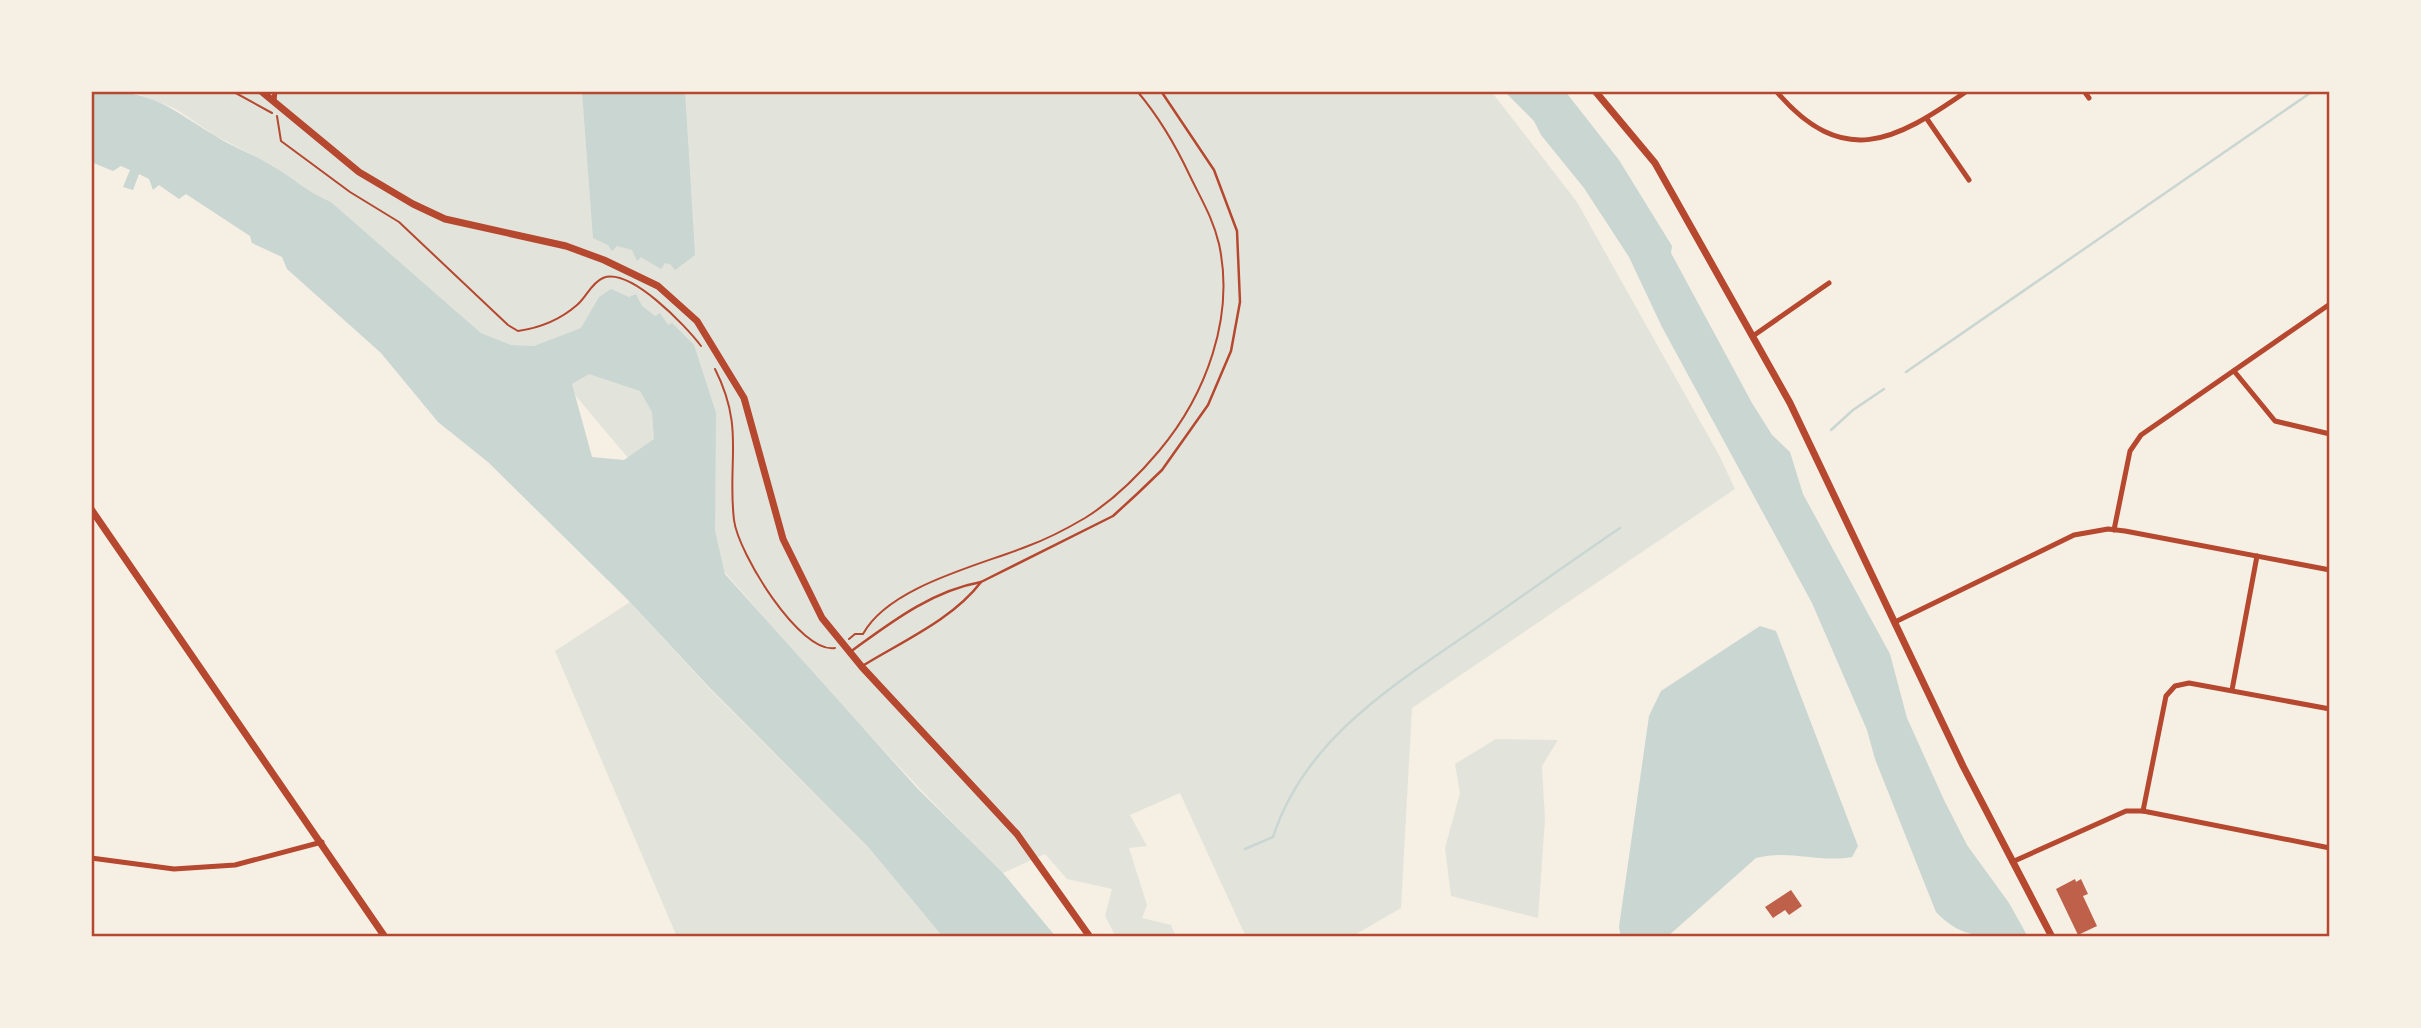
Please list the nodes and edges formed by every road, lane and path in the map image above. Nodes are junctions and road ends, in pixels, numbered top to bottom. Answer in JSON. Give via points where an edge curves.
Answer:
{"nodes":[{"id":1,"x":232,"y":91,"type":"edge"},
{"id":2,"x":261,"y":91,"type":"edge"},
{"id":3,"x":275,"y":91,"type":"edge"},
{"id":4,"x":1137,"y":91,"type":"edge"},
{"id":5,"x":1161,"y":91,"type":"edge"},
{"id":6,"x":1595,"y":91,"type":"edge"},
{"id":7,"x":1776,"y":91,"type":"edge"},
{"id":8,"x":1967,"y":91,"type":"edge"},
{"id":9,"x":2084,"y":91,"type":"edge"},
{"id":10,"x":2089,"y":98,"type":"dead end"},
{"id":11,"x":274,"y":101,"type":"junction"},
{"id":12,"x":1927,"y":119,"type":"junction"},
{"id":13,"x":1969,"y":180,"type":"dead end"},
{"id":14,"x":1829,"y":283,"type":"dead end"},
{"id":15,"x":2330,"y":304,"type":"edge"},
{"id":16,"x":1753,"y":336,"type":"junction"},
{"id":17,"x":704,"y":350,"type":"dead end"},
{"id":18,"x":715,"y":368,"type":"dead end"},
{"id":19,"x":2234,"y":370,"type":"junction"},
{"id":20,"x":2330,"y":434,"type":"edge"},
{"id":21,"x":91,"y":509,"type":"edge"},
{"id":22,"x":2114,"y":530,"type":"junction"},
{"id":23,"x":2257,"y":556,"type":"junction"},
{"id":24,"x":2330,"y":570,"type":"edge"},
{"id":25,"x":981,"y":582,"type":"junction"},
{"id":26,"x":1895,"y":622,"type":"junction"},
{"id":27,"x":843,"y":643,"type":"junction"},
{"id":28,"x":850,"y":652,"type":"junction"},
{"id":29,"x":862,"y":667,"type":"junction"},
{"id":30,"x":2232,"y":690,"type":"junction"},
{"id":31,"x":2330,"y":709,"type":"edge"},
{"id":32,"x":2144,"y":811,"type":"junction"},
{"id":33,"x":322,"y":842,"type":"junction"},
{"id":34,"x":2330,"y":848,"type":"edge"},
{"id":35,"x":91,"y":858,"type":"edge"},
{"id":36,"x":2012,"y":863,"type":"junction"},
{"id":37,"x":385,"y":937,"type":"edge"},
{"id":38,"x":1090,"y":937,"type":"edge"},
{"id":39,"x":2052,"y":937,"type":"edge"}],
"edges":[{"from":1,"to":17,"type":"path","via":[[276,115],[281,141],[399,222],[508,326],[518,331],[559,318],[602,278],[614,276],[669,309]]},
{"from":2,"to":11,"type":"street"},
{"from":3,"to":11,"type":"street"},
{"from":4,"to":27,"type":"path","via":[[1163,121],[1180,151],[1208,208],[1219,244],[1224,286],[1221,318],[1204,380],[1191,407],[1128,485],[1095,511],[1030,546],[964,566],[931,583],[887,608],[863,634]]},
{"from":5,"to":25,"type":"lane","via":[[1214,170],[1237,231],[1240,302],[1231,351],[1208,405],[1162,470],[1137,494],[1113,516]]},
{"from":6,"to":16,"type":"street","via":[[1655,163]]},
{"from":7,"to":12,"type":"street","via":[[1803,119],[1842,137],[1889,137]]},
{"from":8,"to":12,"type":"street"},
{"from":9,"to":10,"type":"street"},
{"from":11,"to":27,"type":"street","via":[[359,172],[413,204],[445,219],[566,246],[604,260],[658,286],[697,321],[744,398],[783,539],[822,618]]},
{"from":12,"to":13,"type":"street"},
{"from":14,"to":16,"type":"street"},
{"from":15,"to":19,"type":"street"},
{"from":16,"to":26,"type":"street","via":[[1831,484]]},
{"from":18,"to":27,"type":"path","via":[[732,408],[734,523],[750,559],[778,608],[816,645],[833,649]]},
{"from":19,"to":20,"type":"street","via":[[2275,421]]},
{"from":19,"to":22,"type":"street","via":[[2134,443]]},
{"from":21,"to":33,"type":"street"},
{"from":22,"to":23,"type":"street"},
{"from":22,"to":26,"type":"street","via":[[2074,536]]},
{"from":23,"to":24,"type":"street"},
{"from":23,"to":30,"type":"street"},
{"from":25,"to":28,"type":"lane","via":[[963,585],[908,610]]},
{"from":25,"to":29,"type":"lane","via":[[954,608]]},
{"from":26,"to":36,"type":"street"},
{"from":27,"to":28,"type":"street"},
{"from":28,"to":29,"type":"street"},
{"from":29,"to":38,"type":"street","via":[[1017,834]]},
{"from":30,"to":31,"type":"street"},
{"from":30,"to":32,"type":"street","via":[[2189,682],[2169,690]]},
{"from":32,"to":34,"type":"street"},
{"from":32,"to":36,"type":"street","via":[[2115,814]]},
{"from":33,"to":35,"type":"street","via":[[223,866],[174,869]]},
{"from":33,"to":37,"type":"street"},
{"from":36,"to":39,"type":"street"}]}
